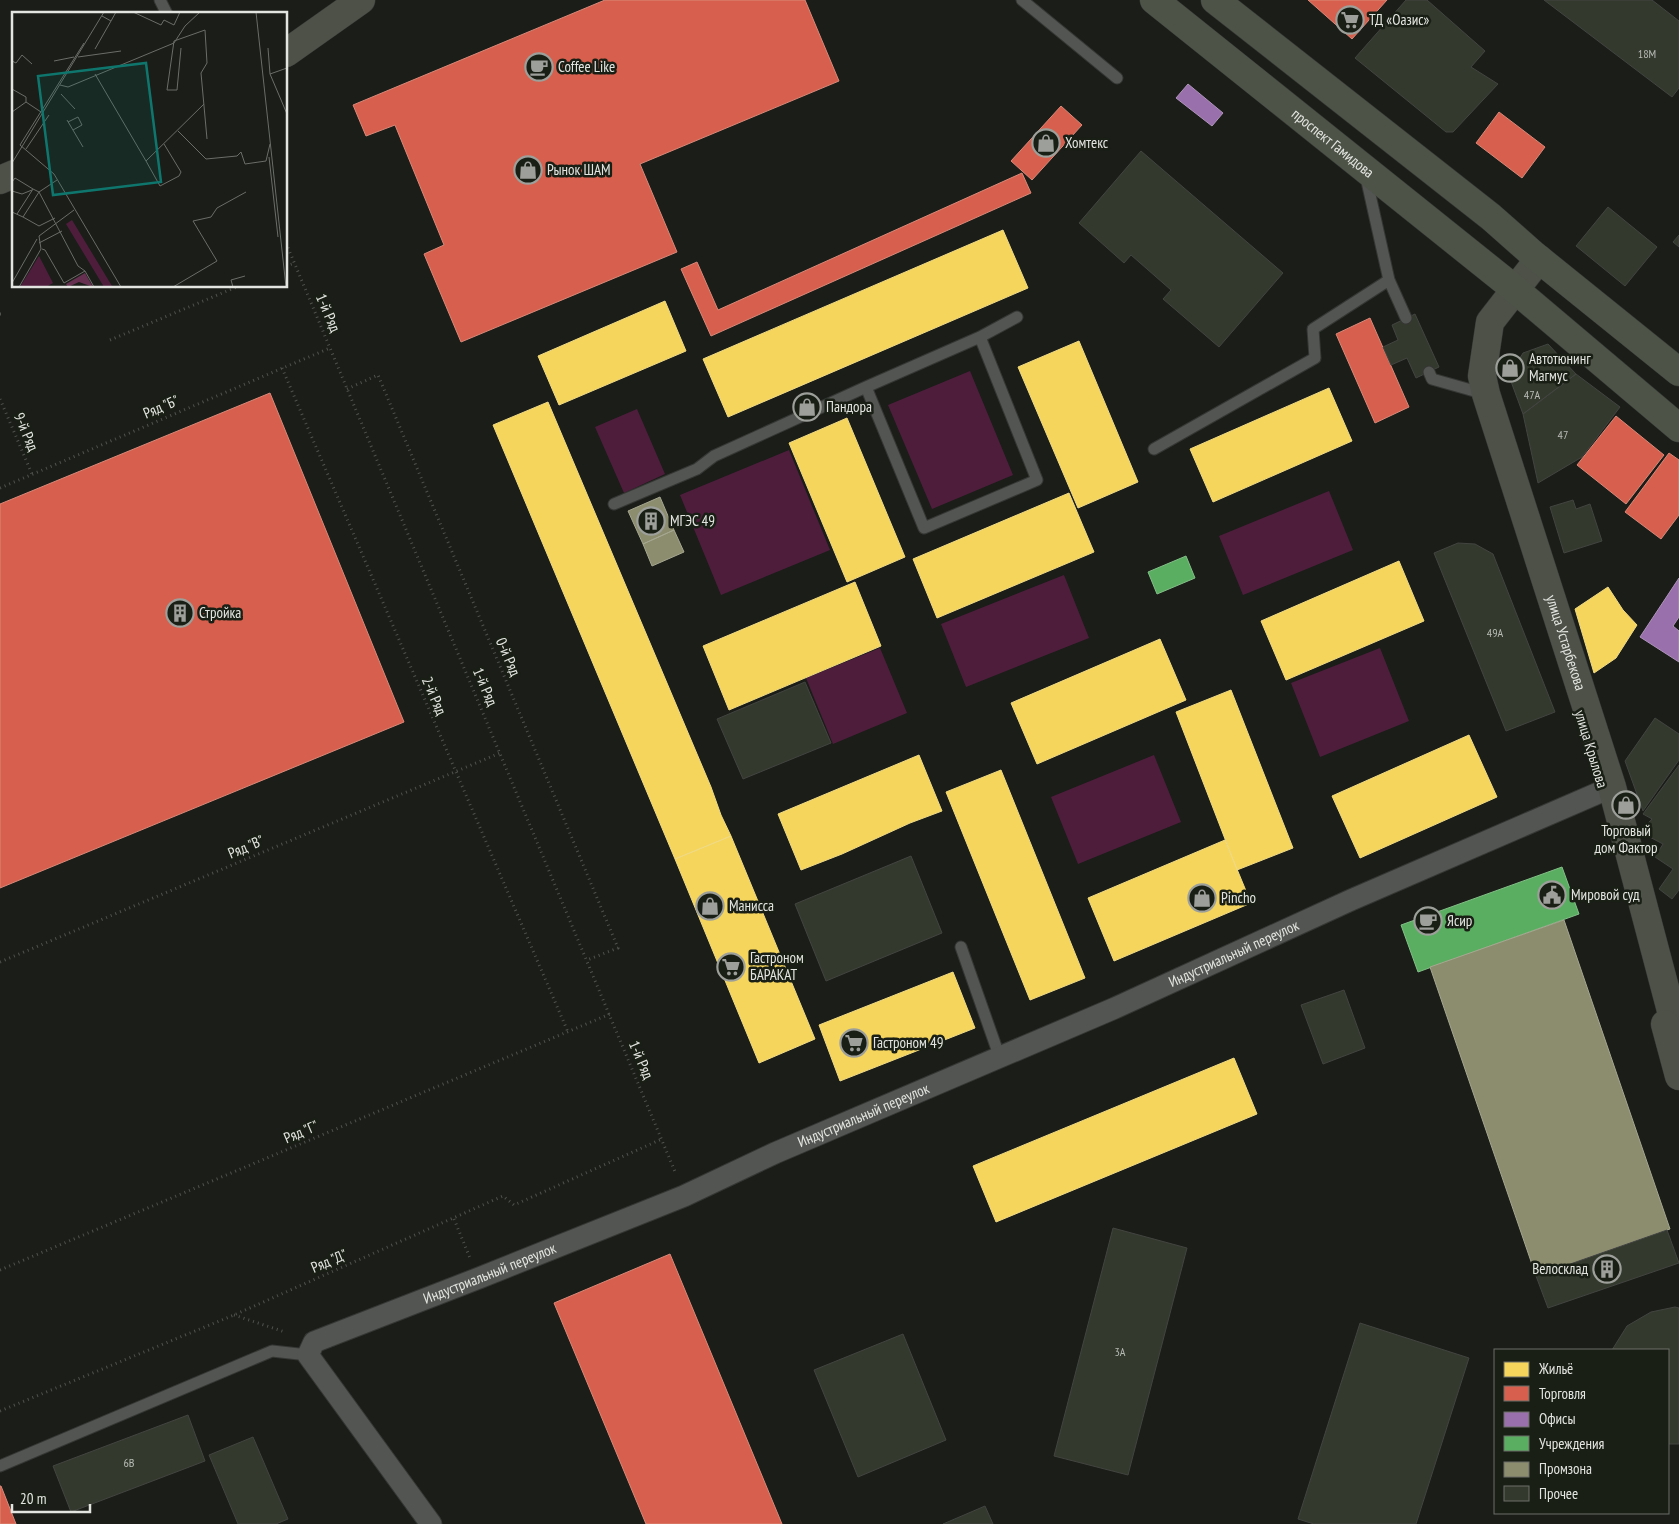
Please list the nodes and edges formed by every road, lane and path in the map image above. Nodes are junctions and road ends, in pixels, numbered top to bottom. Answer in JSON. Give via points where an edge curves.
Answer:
{"nodes":[{"id":1,"x":160,"y":0,"type":"edge"},
{"id":2,"x":361,"y":0,"type":"edge"},
{"id":3,"x":1022,"y":0,"type":"edge"},
{"id":4,"x":1154,"y":0,"type":"edge"},
{"id":5,"x":1214,"y":0,"type":"edge"},
{"id":6,"x":166,"y":12,"type":"edge"},
{"id":7,"x":288,"y":52,"type":"edge"},
{"id":8,"x":1117,"y":78,"type":"dead end"},
{"id":9,"x":1364,"y":168,"type":"junction"},
{"id":10,"x":12,"y":175,"type":"edge"},
{"id":11,"x":0,"y":180,"type":"edge"},
{"id":12,"x":288,"y":247,"type":"edge"},
{"id":13,"x":1536,"y":257,"type":"junction"},
{"id":14,"x":295,"y":263,"type":"junction"},
{"id":15,"x":288,"y":265,"type":"edge"},
{"id":16,"x":1389,"y":280,"type":"junction"},
{"id":17,"x":234,"y":288,"type":"edge"},
{"id":18,"x":1513,"y":288,"type":"junction"},
{"id":19,"x":1017,"y":317,"type":"dead end"},
{"id":20,"x":1406,"y":318,"type":"dead end"},
{"id":21,"x":980,"y":337,"type":"junction"},
{"id":22,"x":110,"y":340,"type":"dead end"},
{"id":23,"x":330,"y":348,"type":"junction"},
{"id":24,"x":282,"y":368,"type":"junction"},
{"id":25,"x":1429,"y":372,"type":"dead end"},
{"id":26,"x":1679,"y":372,"type":"edge"},
{"id":27,"x":866,"y":386,"type":"junction"},
{"id":28,"x":347,"y":388,"type":"junction"},
{"id":29,"x":1483,"y":393,"type":"junction"},
{"id":30,"x":0,"y":399,"type":"edge"},
{"id":31,"x":1679,"y":428,"type":"edge"},
{"id":32,"x":1154,"y":449,"type":"dead end"},
{"id":33,"x":32,"y":474,"type":"junction"},
{"id":34,"x":0,"y":488,"type":"edge"},
{"id":35,"x":614,"y":504,"type":"dead end"},
{"id":36,"x":500,"y":753,"type":"junction"},
{"id":37,"x":455,"y":772,"type":"junction"},
{"id":38,"x":1608,"y":789,"type":"junction"},
{"id":39,"x":961,"y":947,"type":"dead end"},
{"id":40,"x":587,"y":960,"type":"junction"},
{"id":41,"x":0,"y":962,"type":"edge"},
{"id":42,"x":610,"y":1014,"type":"junction"},
{"id":43,"x":568,"y":1032,"type":"junction"},
{"id":44,"x":1679,"y":1041,"type":"edge"},
{"id":45,"x":1000,"y":1058,"type":"junction"},
{"id":46,"x":1679,"y":1076,"type":"edge"},
{"id":47,"x":662,"y":1140,"type":"junction"},
{"id":48,"x":684,"y":1196,"type":"junction"},
{"id":49,"x":454,"y":1219,"type":"junction"},
{"id":50,"x":0,"y":1270,"type":"edge"},
{"id":51,"x":479,"y":1278,"type":"junction"},
{"id":52,"x":234,"y":1315,"type":"junction"},
{"id":53,"x":311,"y":1348,"type":"junction"},
{"id":54,"x":0,"y":1411,"type":"edge"},
{"id":55,"x":0,"y":1466,"type":"edge"},
{"id":56,"x":431,"y":1524,"type":"edge"}],
"edges":[{"from":1,"to":6,"type":"lane"},
{"from":2,"to":7,"type":"main road"},
{"from":3,"to":8,"type":"lane"},
{"from":4,"to":9,"type":"main road","name":"проспект Гамидова"},
{"from":5,"to":13,"type":"main road","via":[[1491,217]]},
{"from":9,"to":16,"type":"lane"},
{"from":9,"to":18,"type":"main road","name":"проспект Гамидова"},
{"from":10,"to":11,"type":"main road"},
{"from":12,"to":14,"type":"path","name":"1-й Ряд"},
{"from":13,"to":18,"type":"main road"},
{"from":13,"to":26,"type":"main road"},
{"from":14,"to":15,"type":"path"},
{"from":14,"to":23,"type":"path","name":"1-й Ряд"},
{"from":16,"to":20,"type":"lane"},
{"from":16,"to":32,"type":"lane","via":[[1313,329],[1316,358]]},
{"from":17,"to":22,"type":"path"},
{"from":18,"to":29,"type":"main road","name":"улица Крылова","via":[[1486,320],[1479,375]]},
{"from":18,"to":31,"type":"main road","name":"проспект Гамидова"},
{"from":19,"to":21,"type":"lane"},
{"from":21,"to":27,"type":"lane"},
{"from":21,"to":27,"type":"lane","via":[[1037,480],[924,528]]},
{"from":23,"to":24,"type":"path","name":"Ряд \"Б\""},
{"from":23,"to":28,"type":"path","name":"1-й Ряд"},
{"from":24,"to":33,"type":"path","name":"Ряд \"Б\""},
{"from":24,"to":37,"type":"path","name":"2-й Ряд"},
{"from":25,"to":29,"type":"lane","via":[[1432,379]]},
{"from":27,"to":35,"type":"lane","via":[[714,456],[697,469]]},
{"from":28,"to":36,"type":"path","name":"1-й Ряд"},
{"from":28,"to":40,"type":"path","name":"0-й Ряд","via":[[378,375],[618,948]]},
{"from":29,"to":38,"type":"main road","name":"улица Крылова"},
{"from":30,"to":33,"type":"path","name":"9-й Ряд"},
{"from":33,"to":34,"type":"path","name":"Ряд \"Б\""},
{"from":36,"to":37,"type":"path","name":"Ряд \"В\""},
{"from":36,"to":40,"type":"path","name":"1-й Ряд"},
{"from":37,"to":41,"type":"path","name":"Ряд \"В\""},
{"from":37,"to":43,"type":"path","name":"2-й Ряд"},
{"from":38,"to":44,"type":"main road"},
{"from":38,"to":45,"type":"street","name":"Индустриальный переулок"},
{"from":38,"to":46,"type":"main road","name":"улица Крылова"},
{"from":39,"to":45,"type":"lane"},
{"from":40,"to":42,"type":"path","name":"1-й Ряд"},
{"from":42,"to":43,"type":"path","name":"Ряд \"Г\""},
{"from":42,"to":47,"type":"path","name":"1-й Ряд"},
{"from":43,"to":50,"type":"path","name":"Ряд \"Г\""},
{"from":45,"to":48,"type":"street","name":"Индустриальный переулок","via":[[775,1153]]},
{"from":47,"to":48,"type":"path","name":"1-й Ряд"},
{"from":47,"to":49,"type":"path","name":"Ряд \"Д\"","via":[[514,1205],[503,1196]]},
{"from":48,"to":51,"type":"street","name":"Индустриальный переулок"},
{"from":49,"to":51,"type":"path"},
{"from":49,"to":52,"type":"path","name":"Ряд \"Д\""},
{"from":51,"to":53,"type":"street","name":"Индустриальный переулок"},
{"from":52,"to":53,"type":"path"},
{"from":52,"to":54,"type":"path","name":"Ряд \"Д\""},
{"from":53,"to":55,"type":"lane","via":[[272,1351]]},
{"from":53,"to":56,"type":"street"}]}
